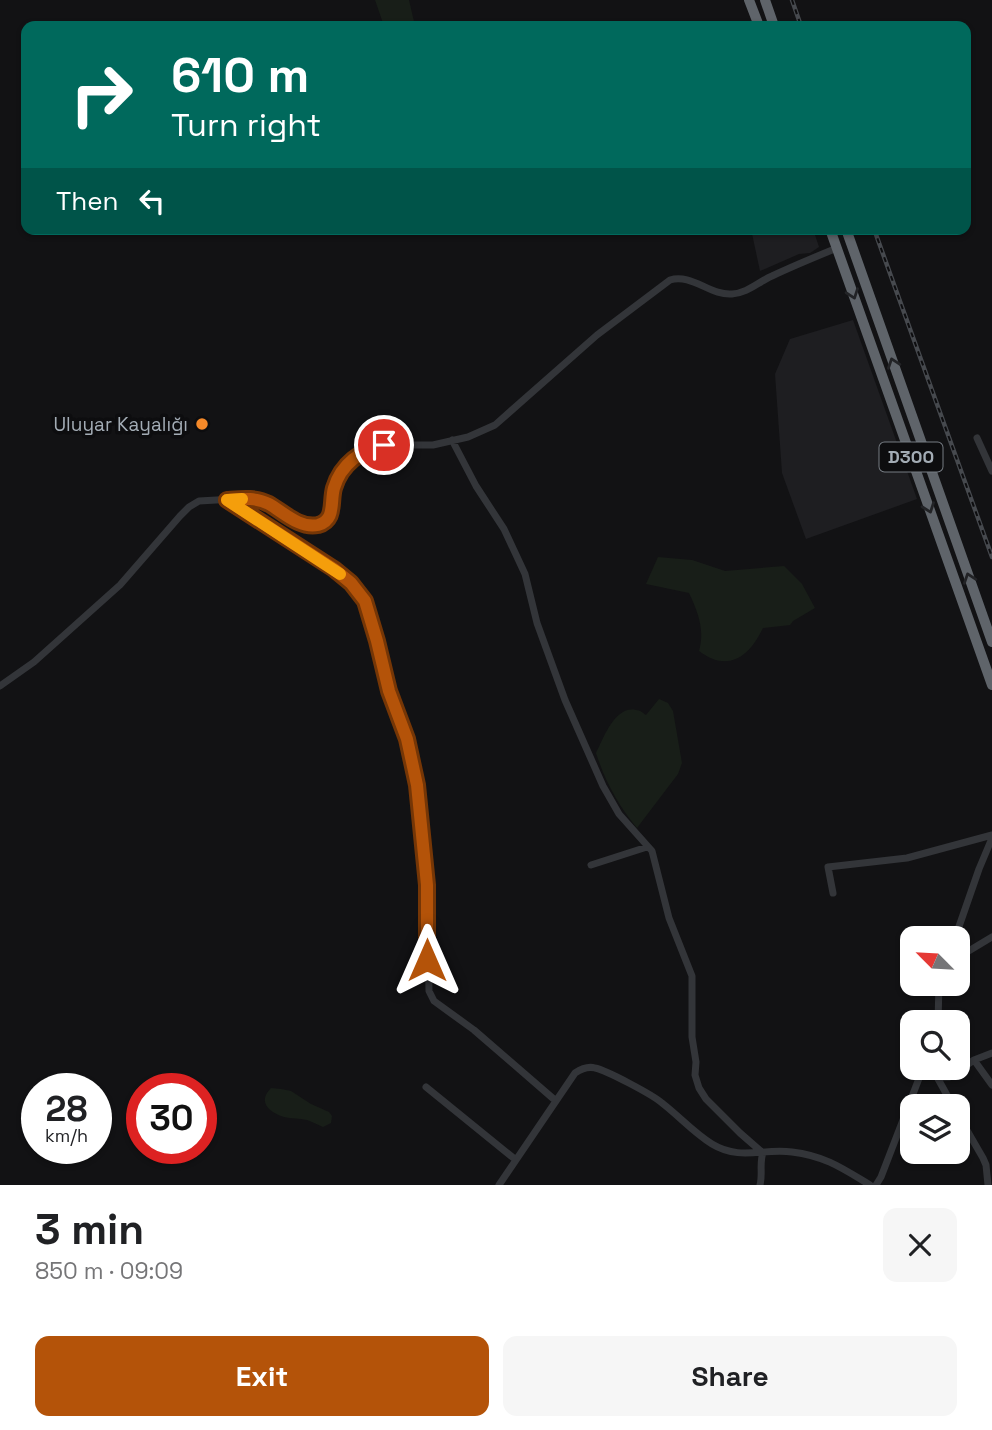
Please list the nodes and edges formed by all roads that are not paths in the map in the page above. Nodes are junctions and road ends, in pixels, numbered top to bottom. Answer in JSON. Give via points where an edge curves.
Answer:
{"nodes":[{"id":1,"x":750,"y":0,"type":"edge"},
{"id":2,"x":765,"y":0,"type":"edge"},
{"id":3,"x":757,"y":21,"type":"edge"},
{"id":4,"x":772,"y":21,"type":"edge"},
{"id":5,"x":833,"y":235,"type":"edge"},
{"id":6,"x":848,"y":235,"type":"edge"},
{"id":7,"x":837,"y":248,"type":"junction"},
{"id":8,"x":977,"y":438,"type":"dead end"},
{"id":9,"x":452,"y":440,"type":"junction"},
{"id":10,"x":992,"y":471,"type":"edge"},
{"id":11,"x":227,"y":500,"type":"junction"},
{"id":12,"x":992,"y":642,"type":"edge"},
{"id":13,"x":992,"y":685,"type":"edge"},
{"id":14,"x":0,"y":686,"type":"edge"},
{"id":15,"x":992,"y":837,"type":"edge"},
{"id":16,"x":647,"y":847,"type":"junction"},
{"id":17,"x":591,"y":865,"type":"dead end"},
{"id":18,"x":833,"y":893,"type":"dead end"},
{"id":19,"x":959,"y":926,"type":"edge"},
{"id":20,"x":992,"y":937,"type":"edge"},
{"id":21,"x":970,"y":950,"type":"edge"},
{"id":22,"x":992,"y":1053,"type":"edge"},
{"id":23,"x":974,"y":1060,"type":"junction"},
{"id":24,"x":970,"y":1063,"type":"edge"},
{"id":25,"x":918,"y":1080,"type":"edge"},
{"id":26,"x":992,"y":1085,"type":"edge"},
{"id":27,"x":426,"y":1087,"type":"dead end"},
{"id":28,"x":556,"y":1101,"type":"junction"},
{"id":29,"x":970,"y":1136,"type":"edge"},
{"id":30,"x":763,"y":1153,"type":"junction"},
{"id":31,"x":516,"y":1160,"type":"junction"},
{"id":32,"x":499,"y":1185,"type":"edge"},
{"id":33,"x":760,"y":1185,"type":"edge"},
{"id":34,"x":870,"y":1185,"type":"edge"},
{"id":35,"x":876,"y":1185,"type":"edge"},
{"id":36,"x":988,"y":1185,"type":"edge"}],
"edges":[{"from":1,"to":3,"type":"highway"},
{"from":2,"to":4,"type":"highway"},
{"from":5,"to":7,"type":"highway","number":"D300"},
{"from":12,"to":6,"type":"highway","number":"D300","one_way":true},
{"from":7,"to":9,"type":"street","via":[[733,294],[680,278],[670,280],[597,335],[495,425]]},
{"from":7,"to":13,"type":"highway","number":"D300","one_way":true},
{"from":8,"to":10,"type":"street"},
{"from":9,"to":11,"type":"street","via":[[433,445],[384,445],[354,458],[334,489],[331,514],[317,525],[300,522],[251,498]]},
{"from":9,"to":16,"type":"street","via":[[525,574],[537,623],[603,786]]},
{"from":11,"to":14,"type":"street","via":[[188,507],[120,584],[34,662]]},
{"from":11,"to":28,"type":"street","via":[[334,569],[365,601],[417,785],[427,885],[429,991],[434,1001]]},
{"from":15,"to":18,"type":"street","via":[[907,858],[828,867]]},
{"from":15,"to":19,"type":"street"},
{"from":16,"to":17,"type":"street"},
{"from":16,"to":30,"type":"street","via":[[692,976],[692,1037],[699,1088]]},
{"from":20,"to":21,"type":"street"},
{"from":22,"to":23,"type":"street"},
{"from":23,"to":24,"type":"street"},
{"from":23,"to":26,"type":"street"},
{"from":25,"to":35,"type":"street"},
{"from":27,"to":31,"type":"street"},
{"from":28,"to":30,"type":"street","via":[[575,1073],[595,1068],[660,1101],[712,1144],[742,1154]]},
{"from":28,"to":31,"type":"street"},
{"from":29,"to":36,"type":"street","via":[[986,1165]]},
{"from":30,"to":33,"type":"street"},
{"from":30,"to":34,"type":"street","via":[[788,1151],[819,1157]]},
{"from":31,"to":32,"type":"street"}]}
